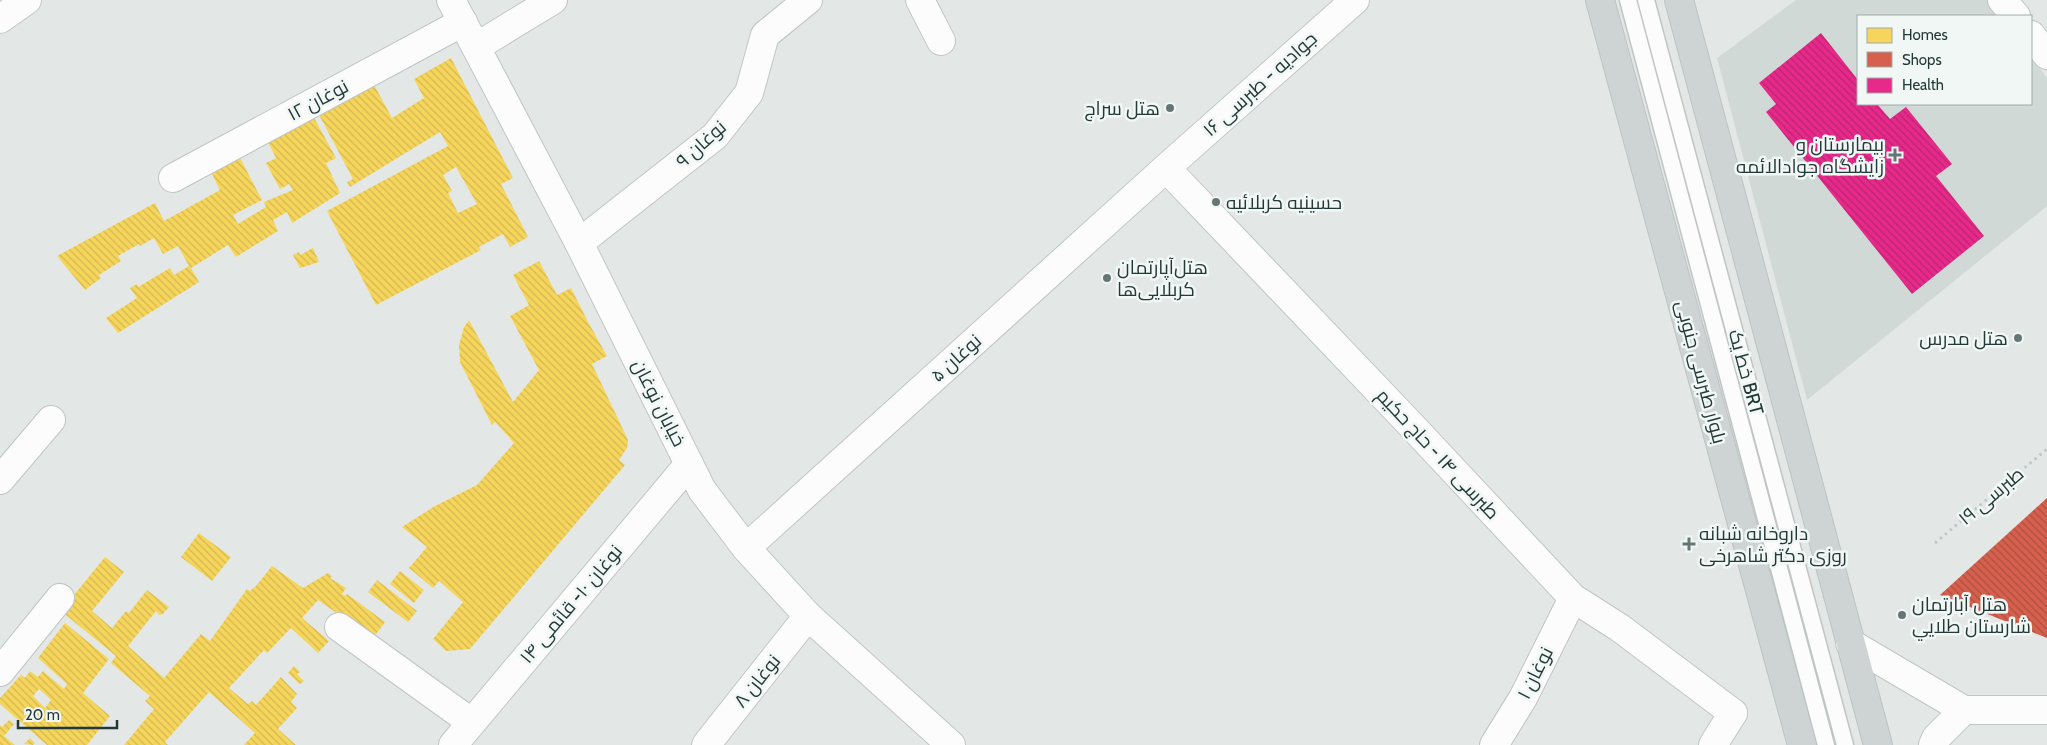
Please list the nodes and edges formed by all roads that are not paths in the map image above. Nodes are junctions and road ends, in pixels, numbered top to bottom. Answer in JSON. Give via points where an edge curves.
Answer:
{"nodes":[{"id":1,"x":27,"y":0,"type":"edge"},
{"id":2,"x":553,"y":0,"type":"edge"},
{"id":3,"x":808,"y":0,"type":"edge"},
{"id":4,"x":920,"y":0,"type":"edge"},
{"id":5,"x":1355,"y":0,"type":"edge"},
{"id":6,"x":1600,"y":0,"type":"edge"},
{"id":7,"x":1628,"y":0,"type":"edge"},
{"id":8,"x":1646,"y":0,"type":"edge"},
{"id":9,"x":1679,"y":0,"type":"edge"},
{"id":10,"x":2002,"y":0,"type":"edge"},
{"id":11,"x":457,"y":11,"type":"edge"},
{"id":12,"x":2015,"y":15,"type":"edge"},
{"id":13,"x":0,"y":19,"type":"edge"},
{"id":14,"x":2032,"y":36,"type":"edge"},
{"id":15,"x":941,"y":41,"type":"dead end"},
{"id":16,"x":476,"y":47,"type":"junction"},
{"id":17,"x":2047,"y":55,"type":"edge"},
{"id":18,"x":1166,"y":168,"type":"junction"},
{"id":19,"x":173,"y":178,"type":"dead end"},
{"id":20,"x":579,"y":243,"type":"junction"},
{"id":21,"x":51,"y":420,"type":"dead end"},
{"id":22,"x":690,"y":464,"type":"junction"},
{"id":23,"x":0,"y":480,"type":"edge"},
{"id":24,"x":746,"y":548,"type":"junction"},
{"id":25,"x":60,"y":598,"type":"dead end"},
{"id":26,"x":1573,"y":598,"type":"junction"},
{"id":27,"x":808,"y":616,"type":"junction"},
{"id":28,"x":339,"y":627,"type":"dead end"},
{"id":29,"x":1850,"y":642,"type":"junction"},
{"id":30,"x":0,"y":672,"type":"edge"},
{"id":31,"x":1964,"y":710,"type":"junction"},
{"id":32,"x":2047,"y":710,"type":"edge"},
{"id":33,"x":471,"y":722,"type":"junction"},
{"id":34,"x":949,"y":744,"type":"edge"},
{"id":35,"x":453,"y":745,"type":"edge"},
{"id":36,"x":706,"y":745,"type":"edge"},
{"id":37,"x":1494,"y":745,"type":"edge"},
{"id":38,"x":1713,"y":745,"type":"edge"},
{"id":39,"x":1802,"y":745,"type":"edge"},
{"id":40,"x":1826,"y":745,"type":"edge"},
{"id":41,"x":1845,"y":745,"type":"edge"},
{"id":42,"x":1878,"y":745,"type":"edge"},
{"id":43,"x":1933,"y":745,"type":"edge"}],
"edges":[{"from":1,"to":13,"type":"street"},
{"from":2,"to":16,"type":"street"},
{"from":3,"to":20,"type":"street","name":"نوغان ۹","via":[[765,35],[749,93],[715,136]]},
{"from":4,"to":15,"type":"street"},
{"from":5,"to":18,"type":"street","name":"جوادیه - طبرسی ۱۶"},
{"from":6,"to":39,"type":"main road","name":"بلوار طبرسی جنوبی"},
{"from":7,"to":40,"type":"lane","name":"خط یک BRT"},
{"from":8,"to":41,"type":"lane","name":"خط یک BRT"},
{"from":9,"to":29,"type":"main road"},
{"from":10,"to":12,"type":"street"},
{"from":11,"to":16,"type":"street","name":"خیابان نوغان"},
{"from":11,"to":19,"type":"street","name":"نوغان ۱۲"},
{"from":14,"to":17,"type":"street"},
{"from":16,"to":20,"type":"street","name":"خیابان نوغان"},
{"from":18,"to":24,"type":"street","name":"نوغان ۵"},
{"from":18,"to":26,"type":"street","name":"طبرسی ۱۴ - حاج حکیم"},
{"from":20,"to":22,"type":"street","name":"خیابان نوغان"},
{"from":21,"to":23,"type":"street"},
{"from":22,"to":24,"type":"street","name":"خیابان نوغان","via":[[702,490]]},
{"from":22,"to":33,"type":"street","name":"نوغان ۱۰- قائمی ۱۴"},
{"from":24,"to":27,"type":"street","name":"خیابان نوغان"},
{"from":25,"to":30,"type":"street"},
{"from":26,"to":37,"type":"street","name":"نوغان ۱","via":[[1523,698]]},
{"from":26,"to":38,"type":"street","name":"طبرسی ۱۴ - حاج حکیم","via":[[1620,628],[1732,713]]},
{"from":27,"to":34,"type":"street","name":"خیابان نوغان"},
{"from":27,"to":36,"type":"street","name":"نوغان ۸"},
{"from":28,"to":33,"type":"street"},
{"from":29,"to":31,"type":"street"},
{"from":29,"to":42,"type":"main road"},
{"from":31,"to":32,"type":"street"},
{"from":31,"to":43,"type":"street"},
{"from":33,"to":35,"type":"street","name":"نوغان ۱۰- قائمی ۱۴"}]}
